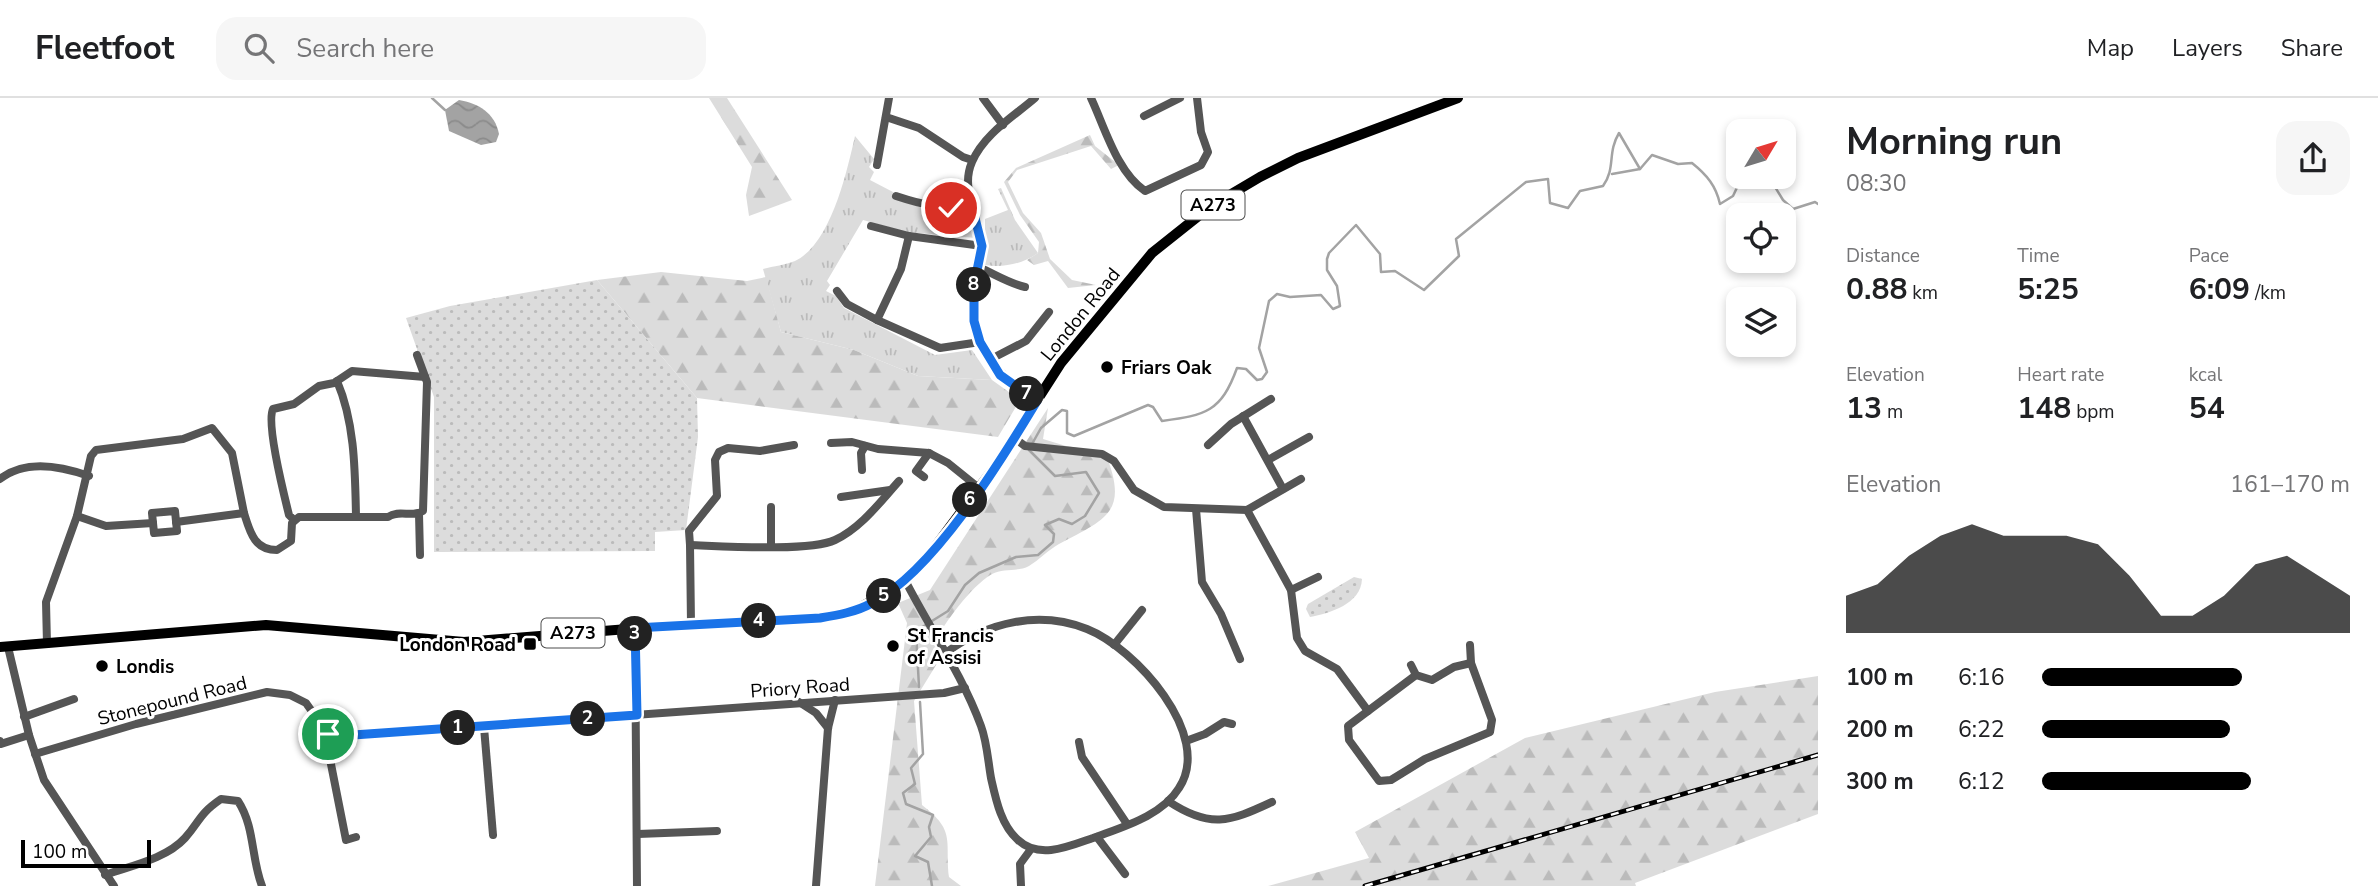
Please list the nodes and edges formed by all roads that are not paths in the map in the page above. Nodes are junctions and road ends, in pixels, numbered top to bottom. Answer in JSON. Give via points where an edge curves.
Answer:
{"nodes":[{"id":1,"x":889,"y":98,"type":"edge"},
{"id":2,"x":983,"y":98,"type":"edge"},
{"id":3,"x":1035,"y":98,"type":"edge"},
{"id":4,"x":1091,"y":98,"type":"edge"},
{"id":5,"x":1180,"y":98,"type":"edge"},
{"id":6,"x":1198,"y":98,"type":"edge"},
{"id":7,"x":1458,"y":98,"type":"edge"},
{"id":8,"x":1144,"y":116,"type":"dead end"},
{"id":9,"x":886,"y":117,"type":"junction"},
{"id":10,"x":1003,"y":125,"type":"junction"},
{"id":11,"x":972,"y":160,"type":"junction"},
{"id":12,"x":877,"y":165,"type":"dead end"},
{"id":13,"x":896,"y":196,"type":"dead end"},
{"id":14,"x":971,"y":202,"type":"junction"},
{"id":15,"x":870,"y":226,"type":"dead end"},
{"id":16,"x":909,"y":236,"type":"junction"},
{"id":17,"x":982,"y":246,"type":"junction"},
{"id":18,"x":978,"y":267,"type":"junction"},
{"id":19,"x":1026,"y":286,"type":"dead end"},
{"id":20,"x":837,"y":291,"type":"dead end"},
{"id":21,"x":1049,"y":312,"type":"dead end"},
{"id":22,"x":877,"y":320,"type":"junction"},
{"id":23,"x":980,"y":342,"type":"junction"},
{"id":24,"x":417,"y":355,"type":"dead end"},
{"id":25,"x":989,"y":360,"type":"junction"},
{"id":26,"x":425,"y":377,"type":"junction"},
{"id":27,"x":337,"y":381,"type":"junction"},
{"id":28,"x":1271,"y":399,"type":"dead end"},
{"id":29,"x":1037,"y":401,"type":"junction"},
{"id":30,"x":1243,"y":416,"type":"junction"},
{"id":31,"x":1013,"y":437,"type":"junction"},
{"id":32,"x":1309,"y":437,"type":"dead end"},
{"id":33,"x":831,"y":443,"type":"dead end"},
{"id":34,"x":794,"y":445,"type":"dead end"},
{"id":35,"x":1208,"y":445,"type":"dead end"},
{"id":36,"x":865,"y":446,"type":"junction"},
{"id":37,"x":929,"y":453,"type":"junction"},
{"id":38,"x":1268,"y":460,"type":"junction"},
{"id":39,"x":862,"y":470,"type":"dead end"},
{"id":40,"x":89,"y":476,"type":"junction"},
{"id":41,"x":924,"y":477,"type":"dead end"},
{"id":42,"x":1301,"y":479,"type":"dead end"},
{"id":43,"x":0,"y":480,"type":"edge"},
{"id":44,"x":899,"y":481,"type":"dead end"},
{"id":45,"x":979,"y":488,"type":"junction"},
{"id":46,"x":1283,"y":489,"type":"junction"},
{"id":47,"x":890,"y":490,"type":"junction"},
{"id":48,"x":841,"y":496,"type":"dead end"},
{"id":49,"x":771,"y":507,"type":"dead end"},
{"id":50,"x":1196,"y":509,"type":"junction"},
{"id":51,"x":1248,"y":510,"type":"junction"},
{"id":52,"x":244,"y":513,"type":"junction"},
{"id":53,"x":419,"y":514,"type":"junction"},
{"id":54,"x":77,"y":516,"type":"junction"},
{"id":55,"x":356,"y":516,"type":"junction"},
{"id":56,"x":293,"y":519,"type":"junction"},
{"id":57,"x":176,"y":522,"type":"junction"},
{"id":58,"x":153,"y":523,"type":"junction"},
{"id":59,"x":690,"y":545,"type":"junction"},
{"id":60,"x":771,"y":546,"type":"junction"},
{"id":61,"x":420,"y":555,"type":"dead end"},
{"id":62,"x":1318,"y":577,"type":"dead end"},
{"id":63,"x":905,"y":580,"type":"junction"},
{"id":64,"x":1291,"y":590,"type":"junction"},
{"id":65,"x":1142,"y":610,"type":"dead end"},
{"id":66,"x":691,"y":624,"type":"junction"},
{"id":67,"x":635,"y":628,"type":"junction"},
{"id":68,"x":47,"y":643,"type":"junction"},
{"id":69,"x":1114,"y":645,"type":"junction"},
{"id":70,"x":1471,"y":645,"type":"dead end"},
{"id":71,"x":4,"y":647,"type":"edge"},
{"id":72,"x":947,"y":652,"type":"junction"},
{"id":73,"x":1240,"y":659,"type":"dead end"},
{"id":74,"x":1471,"y":663,"type":"junction"},
{"id":75,"x":1411,"y":665,"type":"dead end"},
{"id":76,"x":1416,"y":675,"type":"junction"},
{"id":77,"x":965,"y":688,"type":"junction"},
{"id":78,"x":74,"y":699,"type":"dead end"},
{"id":79,"x":835,"y":700,"type":"junction"},
{"id":80,"x":799,"y":702,"type":"junction"},
{"id":81,"x":1368,"y":711,"type":"junction"},
{"id":82,"x":637,"y":715,"type":"junction"},
{"id":83,"x":24,"y":717,"type":"junction"},
{"id":84,"x":1232,"y":724,"type":"dead end"},
{"id":85,"x":484,"y":727,"type":"junction"},
{"id":86,"x":828,"y":728,"type":"junction"},
{"id":87,"x":328,"y":734,"type":"junction"},
{"id":88,"x":29,"y":735,"type":"junction"},
{"id":89,"x":0,"y":741,"type":"edge"},
{"id":90,"x":1186,"y":741,"type":"junction"},
{"id":91,"x":1079,"y":742,"type":"dead end"},
{"id":92,"x":35,"y":754,"type":"junction"},
{"id":93,"x":1168,"y":802,"type":"junction"},
{"id":94,"x":1272,"y":802,"type":"dead end"},
{"id":95,"x":1126,"y":824,"type":"junction"},
{"id":96,"x":717,"y":831,"type":"dead end"},
{"id":97,"x":638,"y":834,"type":"junction"},
{"id":98,"x":493,"y":835,"type":"dead end"},
{"id":99,"x":356,"y":837,"type":"dead end"},
{"id":100,"x":1097,"y":837,"type":"junction"},
{"id":101,"x":1031,"y":849,"type":"junction"},
{"id":102,"x":1125,"y":874,"type":"dead end"},
{"id":103,"x":105,"y":875,"type":"junction"},
{"id":104,"x":114,"y":886,"type":"edge"},
{"id":105,"x":262,"y":886,"type":"edge"},
{"id":106,"x":637,"y":886,"type":"edge"},
{"id":107,"x":816,"y":886,"type":"edge"},
{"id":108,"x":1021,"y":886,"type":"edge"}],
"edges":[{"from":1,"to":9,"type":"street"},
{"from":2,"to":10,"type":"street"},
{"from":3,"to":10,"type":"street"},
{"from":4,"to":6,"type":"street","via":[[1115,151],[1145,191],[1205,159],[1208,152]]},
{"from":5,"to":8,"type":"street"},
{"from":7,"to":29,"type":"main road","name":"London Road","number":"A273","via":[[1298,158],[1211,206],[1152,253],[1061,363]]},
{"from":9,"to":11,"type":"street","via":[[919,128]]},
{"from":9,"to":12,"type":"street"},
{"from":10,"to":11,"type":"street","via":[[987,137]]},
{"from":11,"to":14,"type":"street","via":[[967,179]]},
{"from":13,"to":14,"type":"street","via":[[924,206],[951,208]]},
{"from":14,"to":17,"type":"street"},
{"from":15,"to":16,"type":"street"},
{"from":16,"to":17,"type":"street"},
{"from":16,"to":22,"type":"street","via":[[901,269]]},
{"from":17,"to":18,"type":"street"},
{"from":18,"to":19,"type":"street","via":[[1008,283]]},
{"from":18,"to":23,"type":"street","via":[[974,321]]},
{"from":20,"to":22,"type":"street","via":[[847,304]]},
{"from":21,"to":25,"type":"street","via":[[1026,341]]},
{"from":22,"to":23,"type":"street","via":[[940,348]]},
{"from":23,"to":25,"type":"street"},
{"from":24,"to":26,"type":"street"},
{"from":25,"to":29,"type":"street","via":[[1000,375]]},
{"from":26,"to":27,"type":"street","via":[[363,370]]},
{"from":26,"to":53,"type":"street","via":[[426,507]]},
{"from":27,"to":55,"type":"street","via":[[348,414]]},
{"from":27,"to":56,"type":"street","via":[[318,386],[294,404],[270,413]]},
{"from":28,"to":30,"type":"street"},
{"from":29,"to":31,"type":"main road","name":"London Road","number":"A273"},
{"from":30,"to":35,"type":"street"},
{"from":30,"to":38,"type":"street"},
{"from":31,"to":45,"type":"main road","name":"London Road","number":"A273"},
{"from":31,"to":50,"type":"street","via":[[1031,446],[1102,454],[1114,461],[1145,498],[1164,507]]},
{"from":32,"to":38,"type":"street"},
{"from":33,"to":36,"type":"street"},
{"from":34,"to":59,"type":"street","via":[[719,452],[715,460],[717,496],[689,531]]},
{"from":36,"to":37,"type":"street"},
{"from":36,"to":39,"type":"street"},
{"from":37,"to":41,"type":"street","via":[[916,471]]},
{"from":37,"to":45,"type":"street"},
{"from":38,"to":46,"type":"street"},
{"from":40,"to":43,"type":"street","via":[[50,465],[13,472]]},
{"from":40,"to":52,"type":"street","via":[[91,456],[102,448],[183,439],[212,428],[232,453]]},
{"from":40,"to":54,"type":"street"},
{"from":42,"to":46,"type":"street"},
{"from":44,"to":47,"type":"street"},
{"from":45,"to":63,"type":"main road","name":"London Road","number":"A273"},
{"from":46,"to":51,"type":"street"},
{"from":47,"to":48,"type":"street"},
{"from":47,"to":60,"type":"street","via":[[834,541]]},
{"from":49,"to":60,"type":"street"},
{"from":50,"to":51,"type":"street"},
{"from":50,"to":73,"type":"street","via":[[1202,582]]},
{"from":51,"to":64,"type":"street"},
{"from":52,"to":56,"type":"street","via":[[252,537],[269,550],[285,548],[292,541]]},
{"from":52,"to":57,"type":"street"},
{"from":53,"to":55,"type":"street"},
{"from":53,"to":61,"type":"street"},
{"from":54,"to":58,"type":"street","via":[[106,526]]},
{"from":54,"to":68,"type":"street","via":[[46,603]]},
{"from":55,"to":56,"type":"street"},
{"from":57,"to":58,"type":"street","via":[[177,531],[154,533]]},
{"from":57,"to":58,"type":"street","via":[[175,511],[152,513]]},
{"from":59,"to":60,"type":"street"},
{"from":59,"to":66,"type":"street"},
{"from":62,"to":64,"type":"street"},
{"from":63,"to":66,"type":"main road","name":"London Road","number":"A273","via":[[873,603],[850,612],[820,618]]},
{"from":63,"to":72,"type":"street"},
{"from":64,"to":81,"type":"street","via":[[1297,638],[1305,651],[1337,669]]},
{"from":65,"to":69,"type":"street"},
{"from":66,"to":67,"type":"main road","name":"London Road","number":"A273"},
{"from":67,"to":68,"type":"main road","name":"London Road","number":"A273","via":[[464,642],[266,625]]},
{"from":67,"to":82,"type":"street"},
{"from":68,"to":71,"type":"main road","name":"London Road","number":"A273"},
{"from":69,"to":72,"type":"street","via":[[1088,629],[1027,620],[980,632]]},
{"from":69,"to":90,"type":"street","via":[[1146,673],[1170,705]]},
{"from":70,"to":74,"type":"street"},
{"from":71,"to":83,"type":"street"},
{"from":72,"to":77,"type":"street"},
{"from":74,"to":76,"type":"street","via":[[1432,680]]},
{"from":74,"to":81,"type":"street","via":[[1492,720],[1490,732],[1425,759],[1391,780],[1379,781],[1349,740],[1348,726]]},
{"from":75,"to":76,"type":"street"},
{"from":76,"to":81,"type":"street"},
{"from":77,"to":79,"type":"street","name":"Priory Road"},
{"from":77,"to":101,"type":"street","via":[[981,727],[1004,822]]},
{"from":78,"to":83,"type":"street"},
{"from":79,"to":80,"type":"street","name":"Priory Road"},
{"from":79,"to":86,"type":"street"},
{"from":80,"to":82,"type":"street","name":"Priory Road"},
{"from":80,"to":86,"type":"street"},
{"from":82,"to":85,"type":"street"},
{"from":82,"to":97,"type":"street"},
{"from":83,"to":88,"type":"street"},
{"from":84,"to":90,"type":"street","via":[[1224,722]]},
{"from":85,"to":87,"type":"street"},
{"from":85,"to":98,"type":"street"},
{"from":86,"to":107,"type":"street"},
{"from":87,"to":92,"type":"street","name":"Stonepound Road","via":[[306,704],[290,695],[267,692]]},
{"from":87,"to":99,"type":"street","via":[[346,840]]},
{"from":88,"to":89,"type":"street"},
{"from":88,"to":92,"type":"street"},
{"from":90,"to":93,"type":"street","via":[[1188,760],[1181,787]]},
{"from":91,"to":95,"type":"street","via":[[1083,757]]},
{"from":92,"to":103,"type":"street","via":[[44,780]]},
{"from":93,"to":94,"type":"street","via":[[1217,822]]},
{"from":93,"to":95,"type":"street"},
{"from":95,"to":100,"type":"street"},
{"from":96,"to":97,"type":"street"},
{"from":97,"to":106,"type":"street"},
{"from":100,"to":101,"type":"street","via":[[1064,848]]},
{"from":100,"to":102,"type":"street"},
{"from":101,"to":108,"type":"street","via":[[1020,864]]},
{"from":103,"to":104,"type":"street"},
{"from":103,"to":105,"type":"street","via":[[158,856],[184,840],[201,813],[221,799],[238,801],[248,816]]}]}
